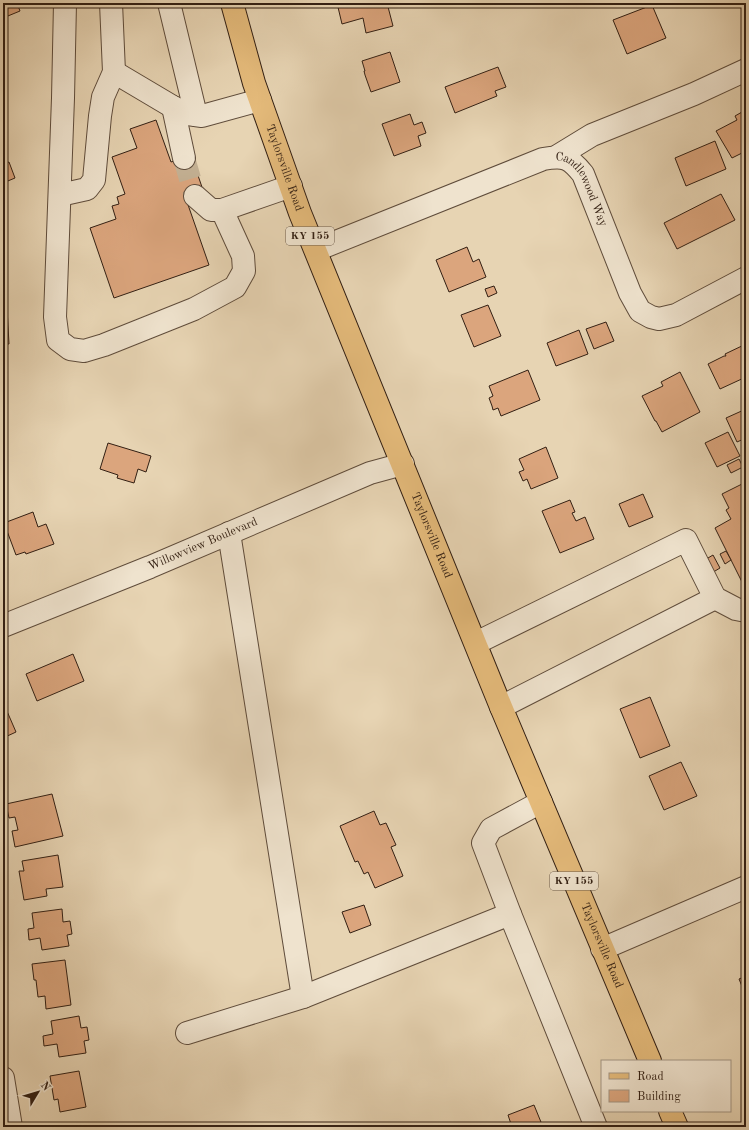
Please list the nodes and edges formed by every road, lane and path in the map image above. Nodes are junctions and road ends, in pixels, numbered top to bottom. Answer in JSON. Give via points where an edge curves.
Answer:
{"nodes":[{"id":1,"x":65,"y":3,"type":"edge"},
{"id":2,"x":111,"y":3,"type":"edge"},
{"id":3,"x":169,"y":3,"type":"edge"},
{"id":4,"x":232,"y":3,"type":"edge"},
{"id":5,"x":746,"y":70,"type":"edge"},
{"id":6,"x":114,"y":72,"type":"junction"},
{"id":7,"x":260,"y":100,"type":"junction"},
{"id":8,"x":174,"y":107,"type":"junction"},
{"id":9,"x":196,"y":115,"type":"junction"},
{"id":10,"x":556,"y":157,"type":"junction"},
{"id":11,"x":184,"y":158,"type":"tunnel mouth"},
{"id":12,"x":291,"y":186,"type":"junction"},
{"id":13,"x":60,"y":195,"type":"junction"},
{"id":14,"x":195,"y":196,"type":"tunnel mouth"},
{"id":15,"x":222,"y":210,"type":"junction"},
{"id":16,"x":316,"y":250,"type":"junction"},
{"id":17,"x":746,"y":278,"type":"edge"},
{"id":18,"x":403,"y":464,"type":"junction"},
{"id":19,"x":229,"y":533,"type":"junction"},
{"id":20,"x":715,"y":598,"type":"junction"},
{"id":21,"x":746,"y":611,"type":"edge"},
{"id":22,"x":3,"y":626,"type":"edge"},
{"id":23,"x":476,"y":643,"type":"junction"},
{"id":24,"x":501,"y":707,"type":"junction"},
{"id":25,"x":541,"y":802,"type":"junction"},
{"id":26,"x":746,"y":887,"type":"edge"},
{"id":27,"x":510,"y":914,"type":"junction"},
{"id":28,"x":602,"y":949,"type":"junction"},
{"id":29,"x":303,"y":996,"type":"junction"},
{"id":30,"x":187,"y":1033,"type":"dead end"},
{"id":31,"x":650,"y":1060,"type":"edge"},
{"id":32,"x":3,"y":1078,"type":"edge"},
{"id":33,"x":670,"y":1112,"type":"edge"},
{"id":34,"x":11,"y":1127,"type":"edge"},
{"id":35,"x":596,"y":1127,"type":"edge"},
{"id":36,"x":677,"y":1127,"type":"edge"}],
"edges":[{"from":1,"to":13,"type":"street"},
{"from":2,"to":6,"type":"street"},
{"from":3,"to":9,"type":"street"},
{"from":4,"to":7,"type":"main road","name":"Taylorsville Road","number":"KY 155"},
{"from":5,"to":10,"type":"street","via":[[592,135]]},
{"from":6,"to":8,"type":"street"},
{"from":6,"to":13,"type":"street","via":[[103,97],[94,180],[87,189]]},
{"from":7,"to":9,"type":"street","via":[[202,116]]},
{"from":7,"to":12,"type":"main road","name":"Taylorsville Road","number":"KY 155"},
{"from":8,"to":9,"type":"street"},
{"from":8,"to":11,"type":"street"},
{"from":10,"to":16,"type":"street","name":"Candlewood Way","via":[[543,159]]},
{"from":10,"to":17,"type":"street","name":"Candlewood Way","via":[[574,163],[583,174],[630,293],[640,311],[659,319],[676,315]]},
{"from":12,"to":15,"type":"street"},
{"from":12,"to":16,"type":"main road","name":"Taylorsville Road","number":"KY 155"},
{"from":13,"to":15,"type":"street","via":[[55,317],[58,340],[70,350],[84,351],[104,345],[194,309],[235,287],[244,271],[243,256]]},
{"from":14,"to":15,"type":"street","via":[[211,210]]},
{"from":16,"to":18,"type":"main road","name":"Taylorsville Road","number":"KY 155"},
{"from":18,"to":19,"type":"street","name":"Willowview Boulevard","via":[[370,473]]},
{"from":18,"to":23,"type":"main road","name":"Taylorsville Road","number":"KY 155"},
{"from":19,"to":22,"type":"street","name":"Willowview Boulevard"},
{"from":19,"to":29,"type":"street"},
{"from":20,"to":21,"type":"street","via":[[736,609]]},
{"from":20,"to":23,"type":"street","via":[[686,540]]},
{"from":20,"to":24,"type":"street"},
{"from":23,"to":24,"type":"main road","name":"Taylorsville Road","number":"KY 155"},
{"from":24,"to":25,"type":"main road","name":"Taylorsville Road","number":"KY 155"},
{"from":25,"to":27,"type":"street","via":[[491,829],[483,843]]},
{"from":25,"to":28,"type":"main road","name":"Taylorsville Road","number":"KY 155"},
{"from":26,"to":28,"type":"street"},
{"from":27,"to":29,"type":"street"},
{"from":27,"to":35,"type":"street"},
{"from":28,"to":31,"type":"main road","name":"Taylorsville Road","number":"KY 155"},
{"from":29,"to":30,"type":"street"},
{"from":32,"to":34,"type":"street"},
{"from":33,"to":36,"type":"main road"}]}
